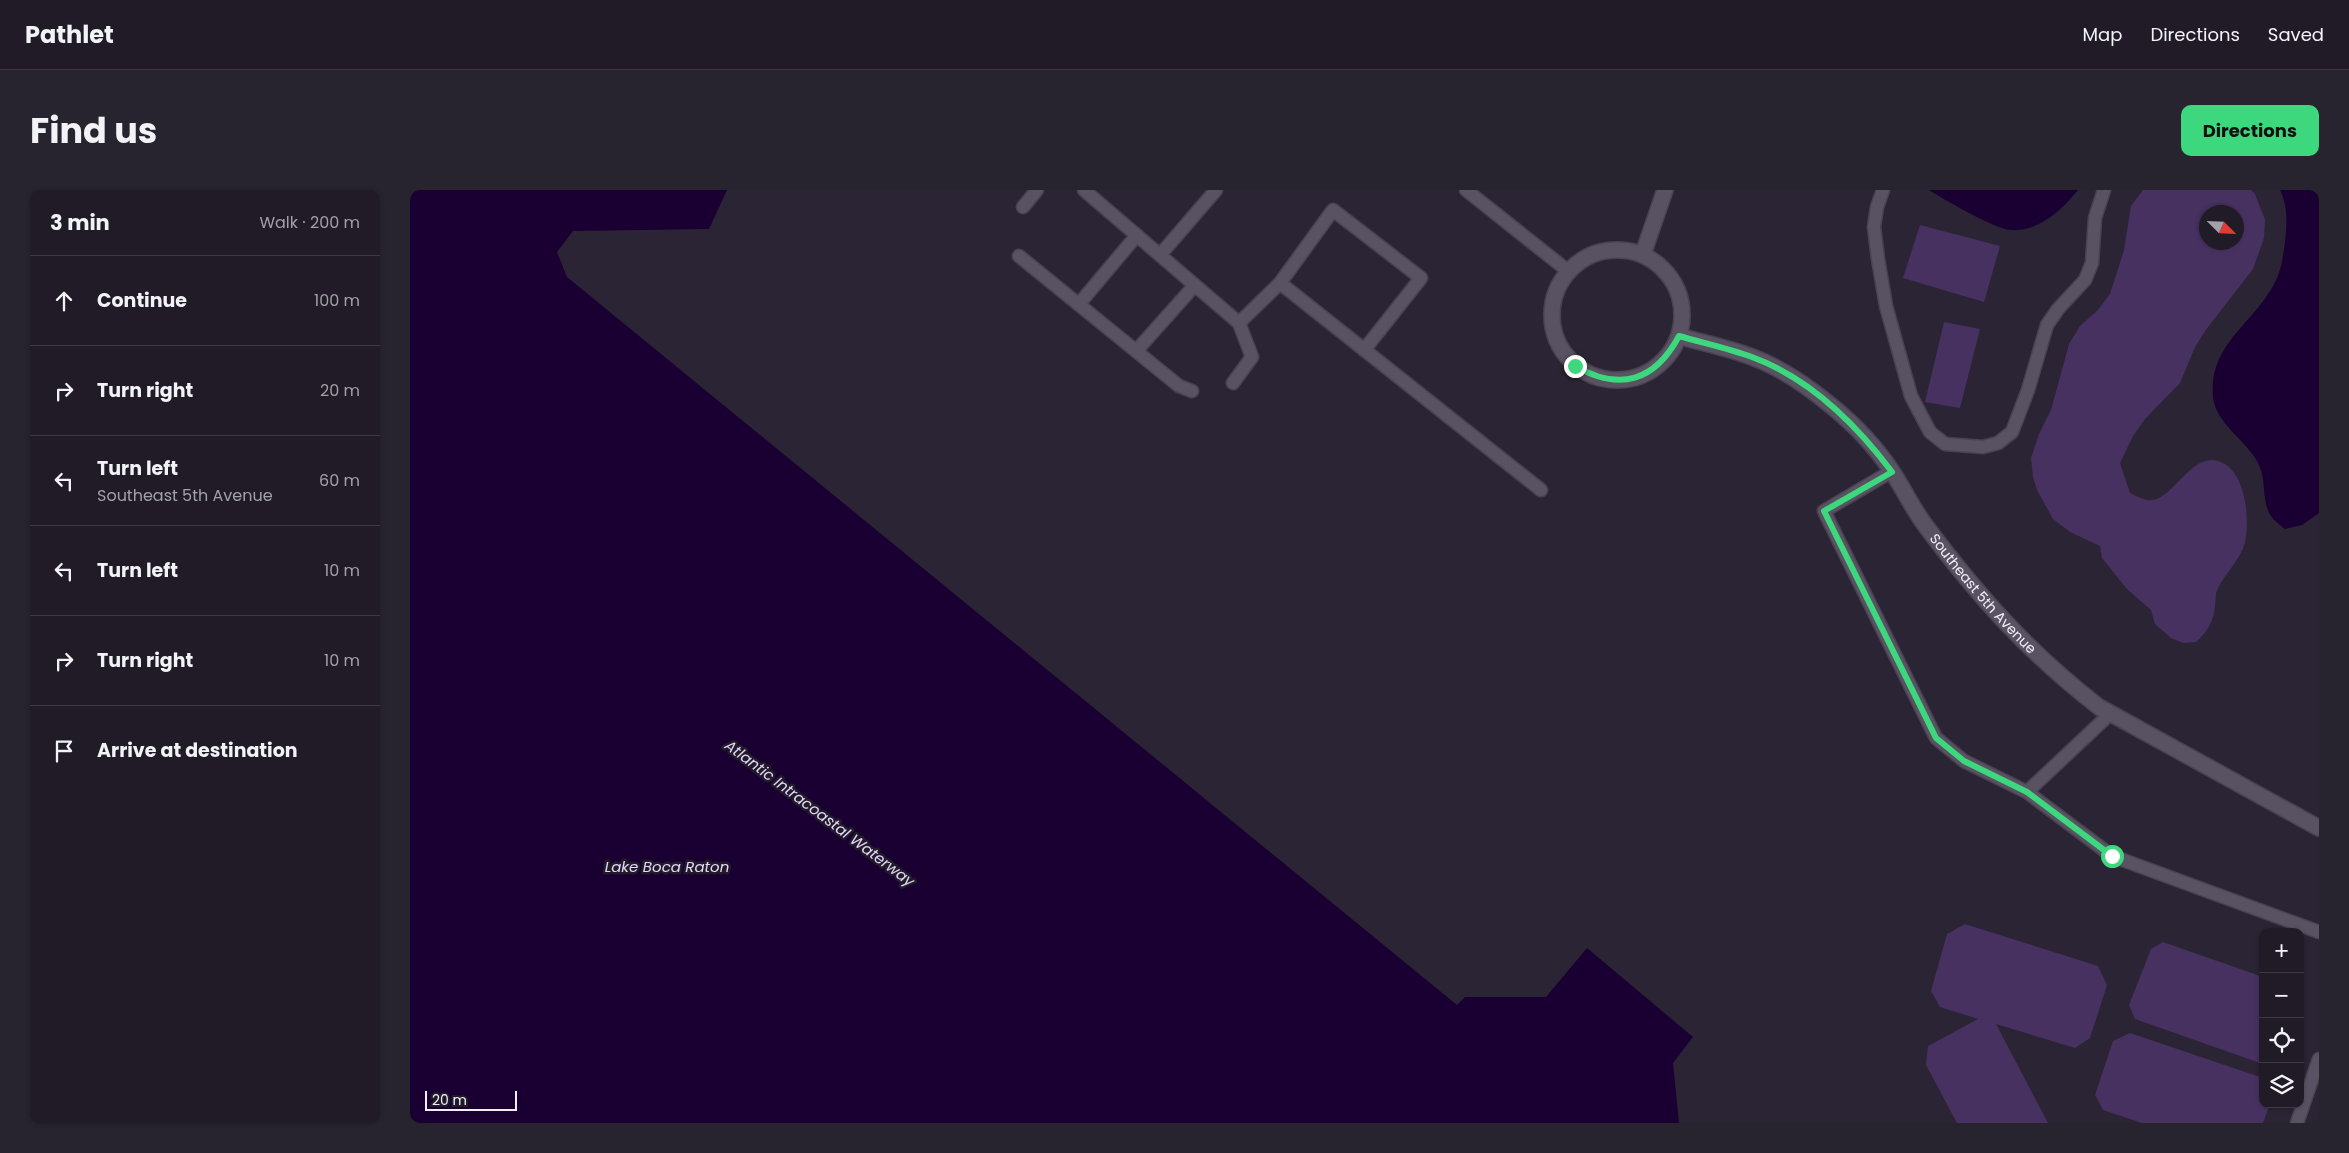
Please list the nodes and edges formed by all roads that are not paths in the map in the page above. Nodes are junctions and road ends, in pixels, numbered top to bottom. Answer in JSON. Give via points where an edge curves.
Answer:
{"nodes":[{"id":1,"x":1037,"y":190,"type":"edge"},
{"id":2,"x":1084,"y":190,"type":"edge"},
{"id":3,"x":1216,"y":190,"type":"edge"},
{"id":4,"x":1466,"y":190,"type":"edge"},
{"id":5,"x":1665,"y":190,"type":"edge"},
{"id":6,"x":1883,"y":190,"type":"edge"},
{"id":7,"x":2104,"y":190,"type":"edge"},
{"id":8,"x":1023,"y":207,"type":"dead end"},
{"id":9,"x":1137,"y":235,"type":"junction"},
{"id":10,"x":1643,"y":254,"type":"junction"},
{"id":11,"x":1160,"y":255,"type":"junction"},
{"id":12,"x":1019,"y":256,"type":"dead end"},
{"id":13,"x":1568,"y":271,"type":"junction"},
{"id":14,"x":1280,"y":283,"type":"junction"},
{"id":15,"x":1195,"y":285,"type":"junction"},
{"id":16,"x":1080,"y":304,"type":"junction"},
{"id":17,"x":1239,"y":323,"type":"junction"},
{"id":18,"x":1679,"y":336,"type":"junction"},
{"id":19,"x":1137,"y":350,"type":"junction"},
{"id":20,"x":1364,"y":350,"type":"junction"},
{"id":21,"x":1233,"y":383,"type":"dead end"},
{"id":22,"x":1192,"y":391,"type":"dead end"},
{"id":23,"x":1892,"y":472,"type":"junction"},
{"id":24,"x":1541,"y":490,"type":"dead end"},
{"id":25,"x":2111,"y":713,"type":"junction"},
{"id":26,"x":2027,"y":792,"type":"junction"},
{"id":27,"x":2319,"y":828,"type":"edge"},
{"id":28,"x":2319,"y":932,"type":"edge"},
{"id":29,"x":2319,"y":1059,"type":"edge"},
{"id":30,"x":2297,"y":1123,"type":"edge"}],
"edges":[{"from":1,"to":8,"type":"lane"},
{"from":2,"to":9,"type":"lane"},
{"from":3,"to":11,"type":"lane"},
{"from":4,"to":13,"type":"lane"},
{"from":5,"to":10,"type":"street"},
{"from":6,"to":7,"type":"lane","via":[[1874,227],[1878,259],[1886,306],[1911,396],[1930,432],[1945,444],[1983,447],[1998,443],[2012,432],[2047,325],[2085,280],[2092,263],[2095,218]]},
{"from":9,"to":11,"type":"lane"},
{"from":9,"to":16,"type":"lane"},
{"from":10,"to":13,"type":"street","via":[[1623,249],[1602,250],[1584,258]]},
{"from":10,"to":18,"type":"street","via":[[1659,264],[1672,279],[1680,297]]},
{"from":11,"to":15,"type":"lane"},
{"from":12,"to":16,"type":"lane"},
{"from":13,"to":18,"type":"street","via":[[1556,289],[1551,309],[1553,330],[1561,350],[1575,366],[1593,376],[1614,380],[1635,378],[1654,369],[1669,354]]},
{"from":14,"to":17,"type":"lane"},
{"from":14,"to":20,"type":"lane"},
{"from":14,"to":20,"type":"lane","via":[[1333,210],[1421,278]]},
{"from":15,"to":17,"type":"lane"},
{"from":15,"to":19,"type":"lane"},
{"from":16,"to":19,"type":"lane"},
{"from":17,"to":21,"type":"lane","via":[[1252,357]]},
{"from":18,"to":23,"type":"street","name":"Southeast 5th Avenue","via":[[1752,357],[1780,370],[1852,425]]},
{"from":19,"to":22,"type":"lane","via":[[1179,386]]},
{"from":20,"to":24,"type":"lane"},
{"from":23,"to":25,"type":"street","name":"Southeast 5th Avenue","via":[[1922,521],[1966,580],[2010,628],[2070,684]]},
{"from":23,"to":26,"type":"lane","via":[[1824,511],[1936,738],[1964,761]]},
{"from":25,"to":26,"type":"lane"},
{"from":25,"to":27,"type":"street","name":"Southeast 5th Avenue"},
{"from":26,"to":28,"type":"lane","via":[[2112,856]]},
{"from":29,"to":30,"type":"lane"}]}
